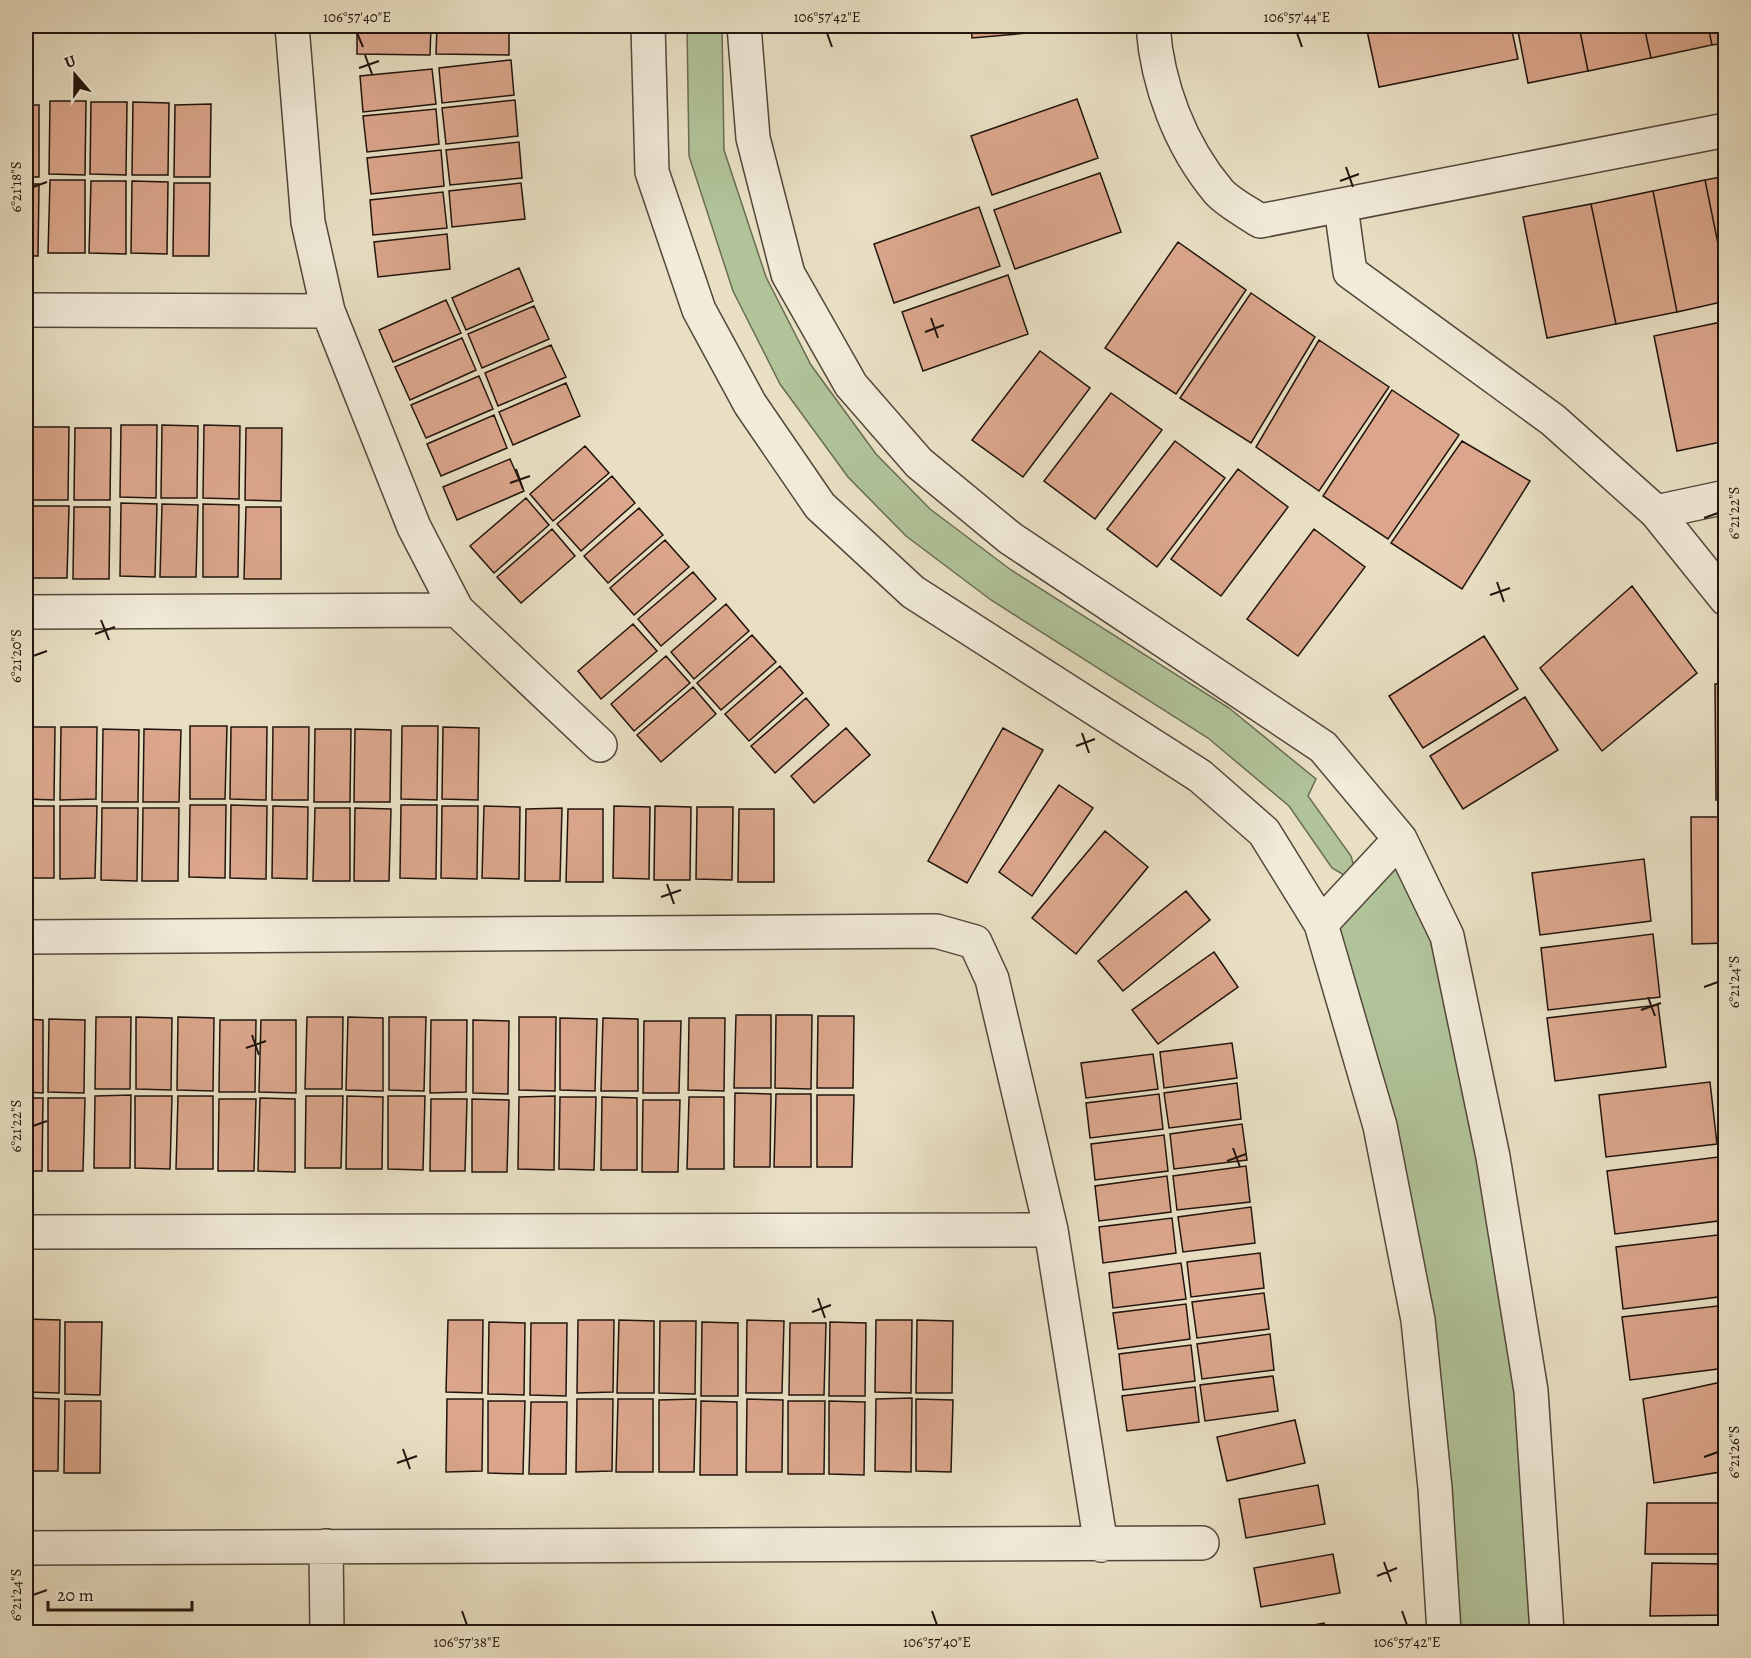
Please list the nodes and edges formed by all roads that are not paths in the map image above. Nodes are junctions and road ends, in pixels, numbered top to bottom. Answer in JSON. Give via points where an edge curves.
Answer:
{"nodes":[{"id":1,"x":292,"y":26,"type":"edge"},
{"id":2,"x":648,"y":26,"type":"edge"},
{"id":3,"x":744,"y":26,"type":"edge"},
{"id":4,"x":1153,"y":26,"type":"edge"},
{"id":5,"x":1725,"y":130,"type":"edge"},
{"id":6,"x":1341,"y":207,"type":"junction"},
{"id":7,"x":26,"y":310,"type":"edge"},
{"id":8,"x":327,"y":311,"type":"junction"},
{"id":9,"x":1725,"y":498,"type":"edge"},
{"id":10,"x":1656,"y":512,"type":"junction"},
{"id":11,"x":1725,"y":599,"type":"edge"},
{"id":12,"x":457,"y":610,"type":"junction"},
{"id":13,"x":26,"y":612,"type":"edge"},
{"id":14,"x":600,"y":745,"type":"dead end"},
{"id":15,"x":1400,"y":839,"type":"junction"},
{"id":16,"x":1321,"y":924,"type":"junction"},
{"id":17,"x":26,"y":937,"type":"edge"},
{"id":18,"x":1051,"y":1230,"type":"junction"},
{"id":19,"x":26,"y":1232,"type":"edge"},
{"id":20,"x":1202,"y":1543,"type":"dead end"},
{"id":21,"x":1101,"y":1545,"type":"junction"},
{"id":22,"x":326,"y":1546,"type":"junction"},
{"id":23,"x":26,"y":1548,"type":"edge"},
{"id":24,"x":327,"y":1632,"type":"edge"},
{"id":25,"x":1444,"y":1632,"type":"edge"},
{"id":26,"x":1547,"y":1632,"type":"edge"}],
"edges":[{"from":1,"to":8,"type":"street","via":[[309,222]]},
{"from":2,"to":16,"type":"street","via":[[652,172],[699,310],[750,404],[820,506],[913,592],[1200,776],[1264,832]]},
{"from":3,"to":15,"type":"street","via":[[753,138],[789,274],[851,385],[919,464],[1010,538],[1323,747]]},
{"from":4,"to":6,"type":"street","via":[[1155,57],[1185,143],[1220,193],[1260,221]]},
{"from":5,"to":6,"type":"street"},
{"from":6,"to":10,"type":"street","via":[[1350,272],[1553,420]]},
{"from":7,"to":8,"type":"street"},
{"from":8,"to":12,"type":"street","via":[[414,527]]},
{"from":9,"to":10,"type":"street"},
{"from":10,"to":11,"type":"street"},
{"from":12,"to":13,"type":"street"},
{"from":12,"to":14,"type":"street"},
{"from":15,"to":16,"type":"street"},
{"from":15,"to":26,"type":"street","via":[[1447,936],[1493,1157],[1532,1391]]},
{"from":16,"to":25,"type":"street","via":[[1380,1126],[1418,1320]]},
{"from":17,"to":18,"type":"street","via":[[936,931],[975,942],[992,979]]},
{"from":18,"to":19,"type":"street"},
{"from":18,"to":21,"type":"street"},
{"from":20,"to":21,"type":"street"},
{"from":21,"to":22,"type":"street"},
{"from":22,"to":23,"type":"street"},
{"from":22,"to":24,"type":"street"}]}
